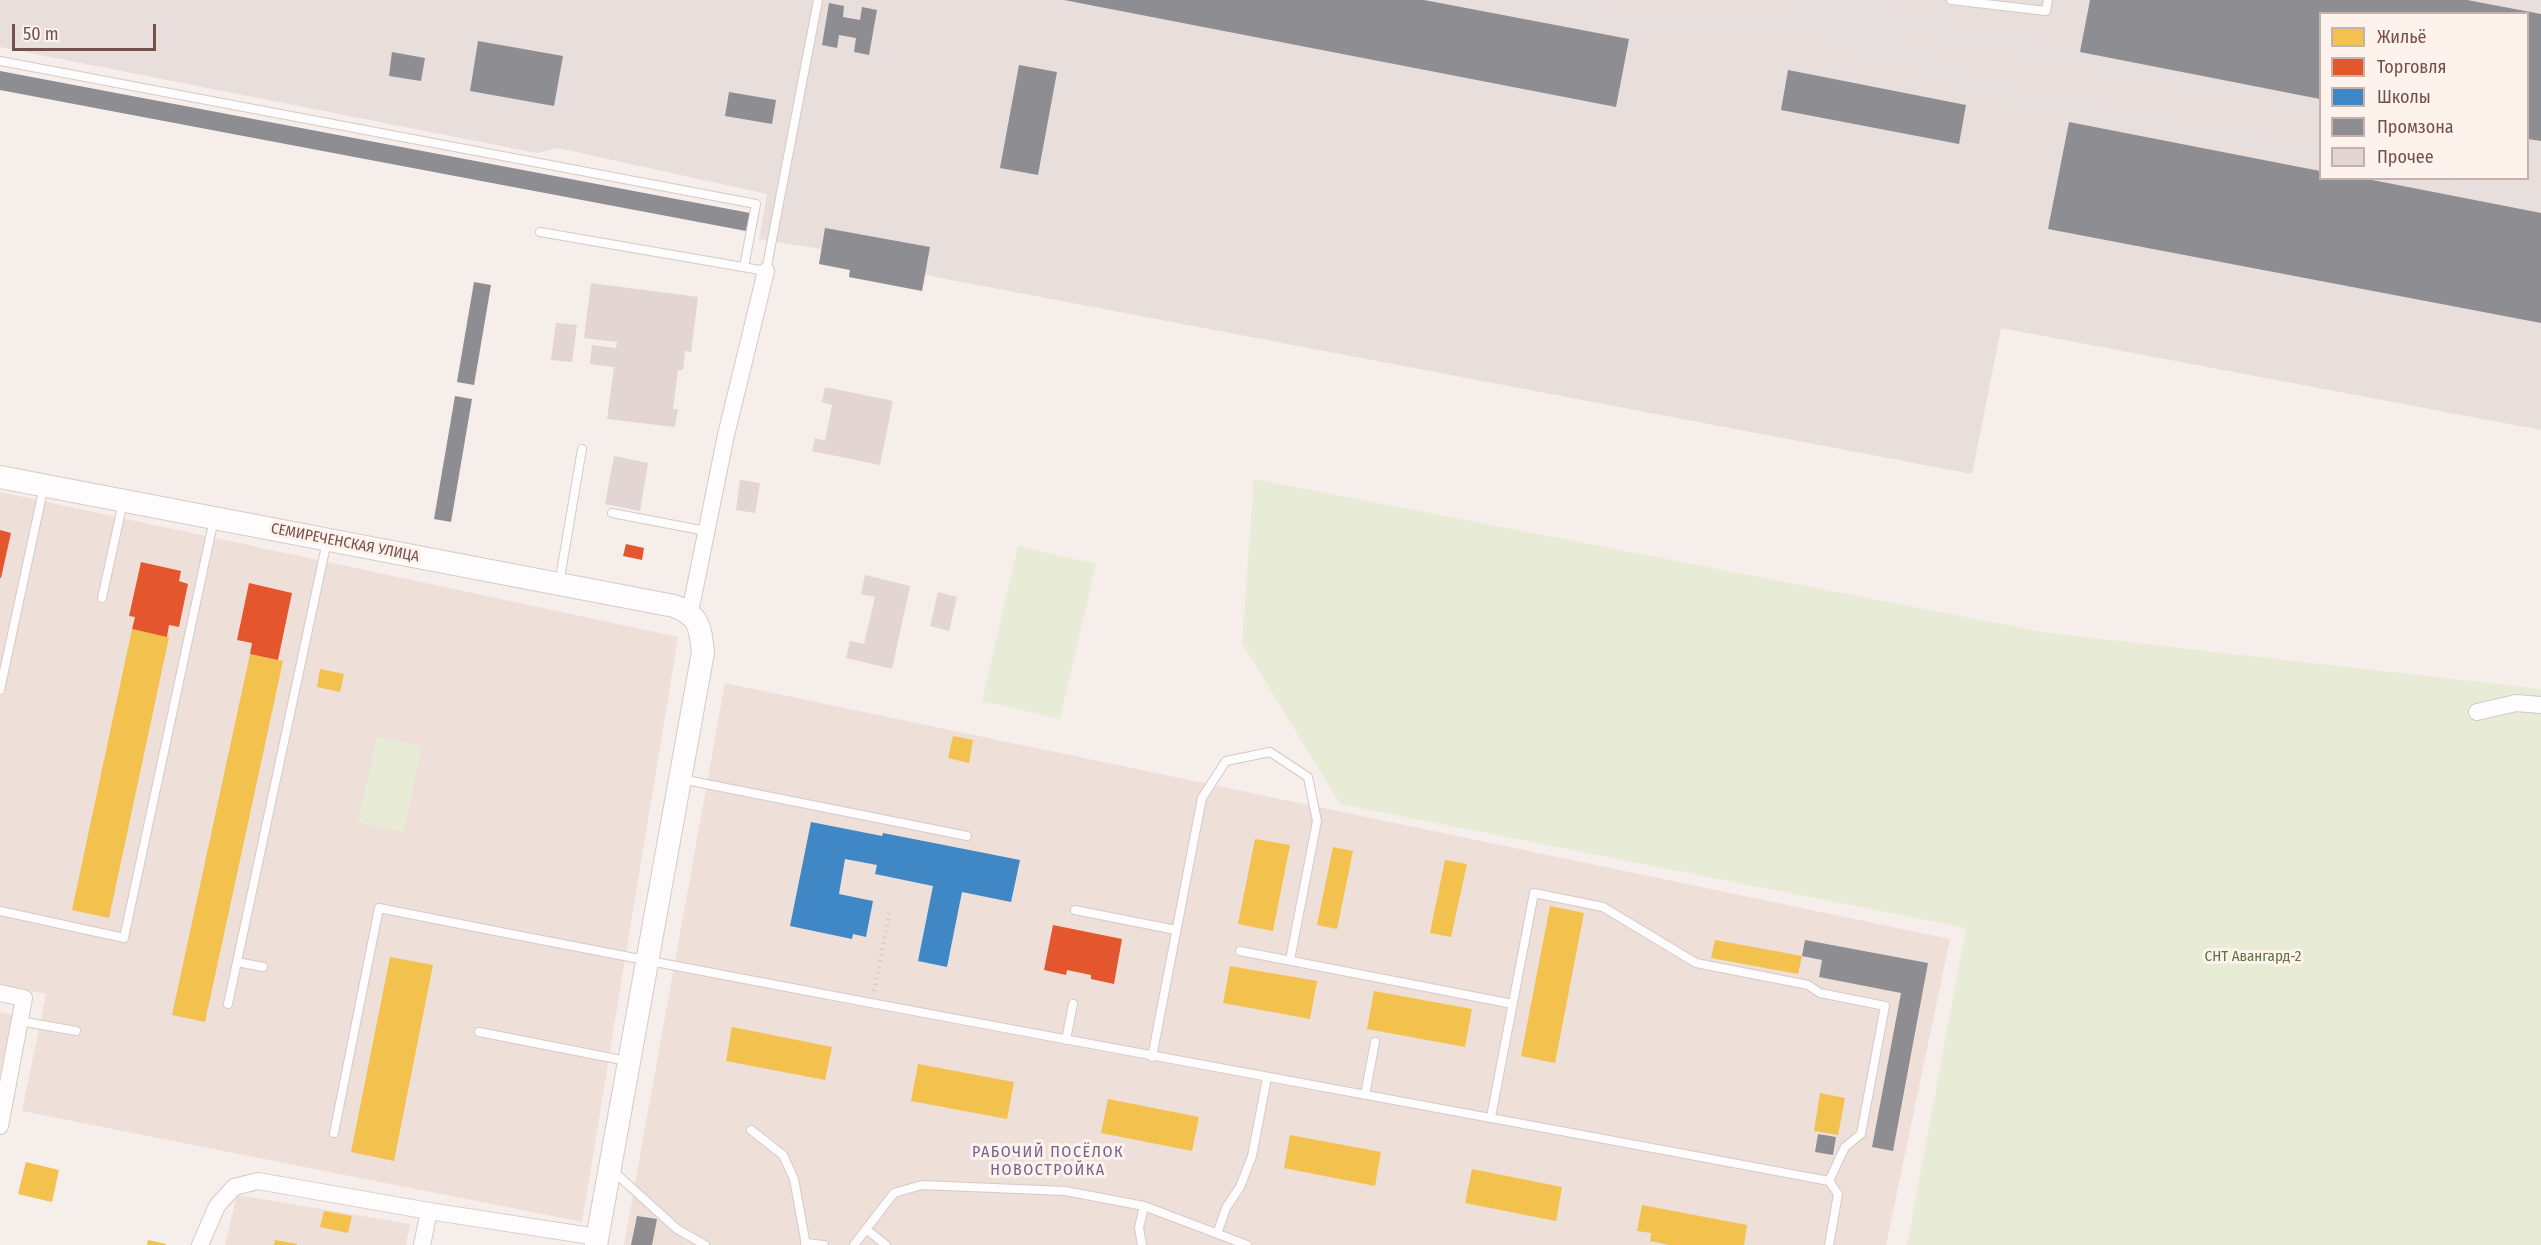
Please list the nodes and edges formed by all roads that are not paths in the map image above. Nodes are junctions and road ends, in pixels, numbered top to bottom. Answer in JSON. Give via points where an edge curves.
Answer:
{"nodes":[{"id":1,"x":818,"y":0,"type":"edge"},
{"id":2,"x":1951,"y":0,"type":"edge"},
{"id":3,"x":2048,"y":0,"type":"edge"},
{"id":4,"x":0,"y":61,"type":"edge"},
{"id":5,"x":540,"y":232,"type":"dead end"},
{"id":6,"x":744,"y":267,"type":"junction"},
{"id":7,"x":766,"y":271,"type":"junction"},
{"id":8,"x":582,"y":449,"type":"dead end"},
{"id":9,"x":0,"y":477,"type":"edge"},
{"id":10,"x":44,"y":485,"type":"junction"},
{"id":11,"x":123,"y":501,"type":"junction"},
{"id":12,"x":612,"y":513,"type":"dead end"},
{"id":13,"x":214,"y":518,"type":"junction"},
{"id":14,"x":706,"y":531,"type":"junction"},
{"id":15,"x":328,"y":540,"type":"junction"},
{"id":16,"x":559,"y":584,"type":"junction"},
{"id":17,"x":102,"y":598,"type":"dead end"},
{"id":18,"x":690,"y":612,"type":"junction"},
{"id":19,"x":0,"y":690,"type":"edge"},
{"id":20,"x":2541,"y":705,"type":"edge"},
{"id":21,"x":2477,"y":711,"type":"dead end"},
{"id":22,"x":681,"y":778,"type":"junction"},
{"id":23,"x":967,"y":836,"type":"dead end"},
{"id":24,"x":1075,"y":910,"type":"dead end"},
{"id":25,"x":0,"y":911,"type":"edge"},
{"id":26,"x":1176,"y":930,"type":"junction"},
{"id":27,"x":1240,"y":951,"type":"dead end"},
{"id":28,"x":1290,"y":960,"type":"junction"},
{"id":29,"x":237,"y":962,"type":"junction"},
{"id":30,"x":649,"y":962,"type":"junction"},
{"id":31,"x":263,"y":967,"type":"dead end"},
{"id":32,"x":0,"y":993,"type":"edge"},
{"id":33,"x":228,"y":1004,"type":"dead end"},
{"id":34,"x":1073,"y":1004,"type":"dead end"},
{"id":35,"x":1513,"y":1004,"type":"junction"},
{"id":36,"x":20,"y":1021,"type":"junction"},
{"id":37,"x":76,"y":1031,"type":"dead end"},
{"id":38,"x":479,"y":1032,"type":"dead end"},
{"id":39,"x":1066,"y":1040,"type":"junction"},
{"id":40,"x":1374,"y":1042,"type":"dead end"},
{"id":41,"x":1152,"y":1057,"type":"junction"},
{"id":42,"x":630,"y":1061,"type":"junction"},
{"id":43,"x":1267,"y":1078,"type":"junction"},
{"id":44,"x":1365,"y":1095,"type":"junction"},
{"id":45,"x":1491,"y":1117,"type":"junction"},
{"id":46,"x":0,"y":1126,"type":"edge"},
{"id":47,"x":751,"y":1130,"type":"dead end"},
{"id":48,"x":334,"y":1133,"type":"dead end"},
{"id":49,"x":609,"y":1168,"type":"junction"},
{"id":50,"x":1829,"y":1181,"type":"junction"},
{"id":51,"x":1144,"y":1206,"type":"junction"},
{"id":52,"x":429,"y":1211,"type":"junction"},
{"id":53,"x":866,"y":1229,"type":"junction"},
{"id":54,"x":1217,"y":1234,"type":"junction"},
{"id":55,"x":596,"y":1241,"type":"edge"},
{"id":56,"x":805,"y":1244,"type":"edge"},
{"id":57,"x":200,"y":1245,"type":"edge"},
{"id":58,"x":422,"y":1245,"type":"edge"},
{"id":59,"x":705,"y":1245,"type":"edge"},
{"id":60,"x":824,"y":1245,"type":"edge"},
{"id":61,"x":854,"y":1245,"type":"edge"},
{"id":62,"x":886,"y":1245,"type":"edge"},
{"id":63,"x":1142,"y":1245,"type":"edge"},
{"id":64,"x":1247,"y":1245,"type":"edge"},
{"id":65,"x":1828,"y":1245,"type":"edge"}],
"edges":[{"from":1,"to":7,"type":"lane"},
{"from":2,"to":3,"type":"lane","via":[[2046,11]]},
{"from":4,"to":6,"type":"lane","via":[[756,204]]},
{"from":5,"to":6,"type":"lane"},
{"from":6,"to":7,"type":"lane"},
{"from":7,"to":14,"type":"street"},
{"from":8,"to":16,"type":"lane"},
{"from":9,"to":10,"type":"main road","name":"СЕМИРЕЧЕНСКАЯ УЛИЦА"},
{"from":10,"to":11,"type":"main road","name":"СЕМИРЕЧЕНСКАЯ УЛИЦА"},
{"from":10,"to":19,"type":"lane"},
{"from":11,"to":13,"type":"main road","name":"СЕМИРЕЧЕНСКАЯ УЛИЦА"},
{"from":11,"to":17,"type":"lane"},
{"from":12,"to":14,"type":"lane"},
{"from":13,"to":15,"type":"main road","name":"СЕМИРЕЧЕНСКАЯ УЛИЦА"},
{"from":13,"to":25,"type":"lane","via":[[124,938]]},
{"from":14,"to":18,"type":"street"},
{"from":15,"to":16,"type":"main road","name":"СЕМИРЕЧЕНСКАЯ УЛИЦА"},
{"from":15,"to":29,"type":"lane"},
{"from":16,"to":18,"type":"main road","name":"СЕМИРЕЧЕНСКАЯ УЛИЦА"},
{"from":18,"to":22,"type":"main road","via":[[700,628],[703,652]]},
{"from":20,"to":21,"type":"street","via":[[2516,703]]},
{"from":22,"to":23,"type":"lane"},
{"from":22,"to":30,"type":"main road"},
{"from":24,"to":26,"type":"lane"},
{"from":26,"to":28,"type":"lane","via":[[1202,798],[1226,761],[1270,752],[1308,777],[1317,821]]},
{"from":26,"to":41,"type":"lane"},
{"from":27,"to":28,"type":"lane"},
{"from":28,"to":35,"type":"lane"},
{"from":29,"to":31,"type":"lane"},
{"from":29,"to":33,"type":"lane"},
{"from":30,"to":39,"type":"lane"},
{"from":30,"to":42,"type":"main road"},
{"from":30,"to":48,"type":"lane","via":[[379,908]]},
{"from":32,"to":36,"type":"street","via":[[24,998]]},
{"from":34,"to":39,"type":"lane"},
{"from":35,"to":45,"type":"lane"},
{"from":35,"to":50,"type":"lane","via":[[1534,893],[1603,907],[1696,963],[1808,985],[1820,993],[1885,1006],[1861,1134],[1845,1147]]},
{"from":36,"to":37,"type":"lane"},
{"from":36,"to":46,"type":"street"},
{"from":38,"to":42,"type":"lane"},
{"from":39,"to":41,"type":"lane"},
{"from":40,"to":44,"type":"lane"},
{"from":41,"to":43,"type":"lane"},
{"from":42,"to":49,"type":"main road"},
{"from":43,"to":44,"type":"lane"},
{"from":43,"to":54,"type":"lane","via":[[1252,1156]]},
{"from":44,"to":45,"type":"lane"},
{"from":45,"to":50,"type":"lane"},
{"from":47,"to":56,"type":"lane","via":[[783,1155],[794,1179]]},
{"from":49,"to":55,"type":"main road"},
{"from":49,"to":59,"type":"lane","via":[[677,1229]]},
{"from":50,"to":65,"type":"lane","via":[[1838,1194]]},
{"from":51,"to":53,"type":"lane","via":[[1065,1191],[922,1185],[894,1193]]},
{"from":51,"to":54,"type":"lane"},
{"from":51,"to":63,"type":"lane","via":[[1139,1228]]},
{"from":52,"to":55,"type":"street"},
{"from":52,"to":57,"type":"street","via":[[258,1181],[234,1187],[217,1206]]},
{"from":52,"to":58,"type":"street"},
{"from":53,"to":61,"type":"lane"},
{"from":53,"to":62,"type":"lane"},
{"from":54,"to":64,"type":"lane"},
{"from":56,"to":60,"type":"lane"}]}
